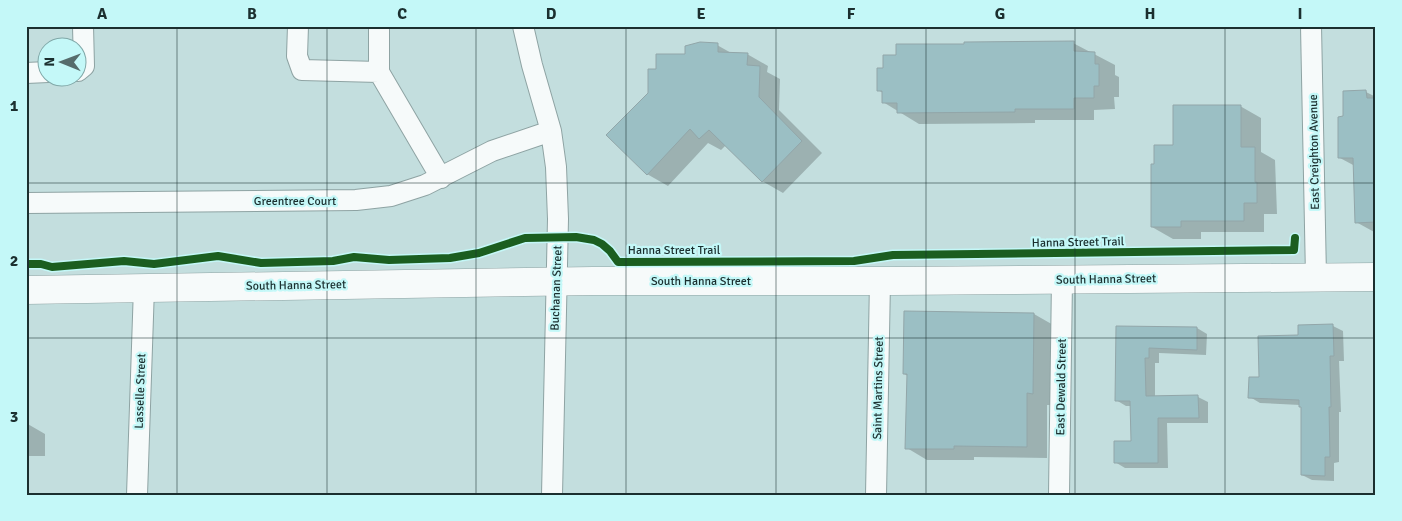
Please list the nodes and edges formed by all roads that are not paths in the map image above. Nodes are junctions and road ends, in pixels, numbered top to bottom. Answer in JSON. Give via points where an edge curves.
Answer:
{"nodes":[{"id":1,"x":298,"y":26,"type":"edge"},
{"id":2,"x":379,"y":26,"type":"edge"},
{"id":3,"x":523,"y":26,"type":"edge"},
{"id":4,"x":1311,"y":26,"type":"edge"},
{"id":5,"x":379,"y":72,"type":"junction"},
{"id":6,"x":551,"y":131,"type":"junction"},
{"id":7,"x":441,"y":178,"type":"junction"},
{"id":8,"x":26,"y":203,"type":"edge"},
{"id":9,"x":1316,"y":277,"type":"junction"},
{"id":10,"x":1376,"y":277,"type":"edge"},
{"id":11,"x":1062,"y":279,"type":"junction"},
{"id":12,"x":556,"y":281,"type":"junction"},
{"id":13,"x":880,"y":281,"type":"junction"},
{"id":14,"x":144,"y":287,"type":"junction"},
{"id":15,"x":26,"y":290,"type":"edge"},
{"id":16,"x":137,"y":495,"type":"edge"},
{"id":17,"x":552,"y":495,"type":"edge"},
{"id":18,"x":876,"y":495,"type":"edge"},
{"id":19,"x":1059,"y":495,"type":"edge"}],
"edges":[{"from":1,"to":5,"type":"street","via":[[297,56],[302,70]]},
{"from":2,"to":5,"type":"street"},
{"from":3,"to":6,"type":"street","name":"Buchanan Street"},
{"from":4,"to":9,"type":"street","name":"East Creighton Avenue"},
{"from":5,"to":7,"type":"street"},
{"from":6,"to":7,"type":"street","name":"Greentree Court","via":[[492,151]]},
{"from":6,"to":12,"type":"street","name":"Buchanan Street","via":[[558,219]]},
{"from":7,"to":8,"type":"street","name":"Greentree Court","via":[[391,196],[356,200]]},
{"from":9,"to":10,"type":"street","name":"South Hanna Street"},
{"from":9,"to":11,"type":"street","name":"South Hanna Street"},
{"from":11,"to":13,"type":"street","name":"South Hanna Street"},
{"from":11,"to":19,"type":"street","name":"East Dewald Street"},
{"from":12,"to":13,"type":"street","name":"South Hanna Street"},
{"from":12,"to":14,"type":"street","name":"South Hanna Street"},
{"from":12,"to":17,"type":"street","name":"Buchanan Street"},
{"from":13,"to":18,"type":"street","name":"Saint Martins Street"},
{"from":14,"to":15,"type":"street","name":"South Hanna Street"},
{"from":14,"to":16,"type":"street","name":"Lasselle Street"}]}
